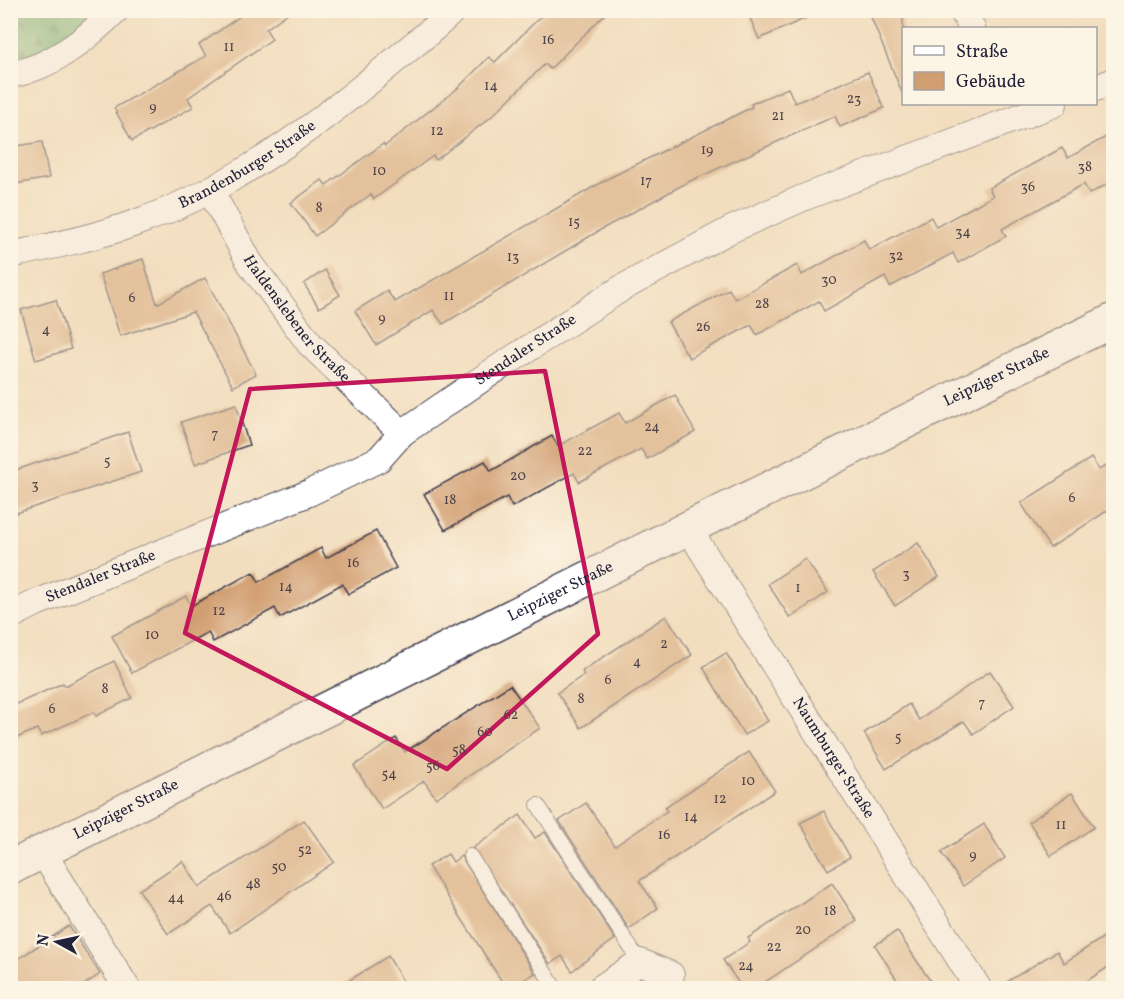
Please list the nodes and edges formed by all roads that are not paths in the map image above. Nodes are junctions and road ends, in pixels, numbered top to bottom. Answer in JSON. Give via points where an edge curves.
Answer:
{"nodes":[{"id":1,"x":116,"y":10,"type":"edge"},
{"id":2,"x":453,"y":10,"type":"edge"},
{"id":3,"x":962,"y":10,"type":"edge"},
{"id":4,"x":971,"y":27,"type":"edge"},
{"id":5,"x":10,"y":75,"type":"edge"},
{"id":6,"x":1113,"y":81,"type":"edge"},
{"id":7,"x":1097,"y":87,"type":"edge"},
{"id":8,"x":1048,"y":105,"type":"edge"},
{"id":9,"x":1016,"y":110,"type":"edge"},
{"id":10,"x":210,"y":190,"type":"junction"},
{"id":11,"x":10,"y":255,"type":"edge"},
{"id":12,"x":1113,"y":320,"type":"edge"},
{"id":13,"x":402,"y":433,"type":"junction"},
{"id":14,"x":688,"y":528,"type":"junction"},
{"id":15,"x":10,"y":616,"type":"edge"},
{"id":16,"x":538,"y":805,"type":"dead end"},
{"id":17,"x":43,"y":853,"type":"junction"},
{"id":18,"x":470,"y":856,"type":"dead end"},
{"id":19,"x":10,"y":868,"type":"edge"},
{"id":20,"x":640,"y":962,"type":"junction"},
{"id":21,"x":671,"y":975,"type":"dead end"},
{"id":22,"x":127,"y":988,"type":"edge"},
{"id":23,"x":555,"y":988,"type":"edge"},
{"id":24,"x":600,"y":988,"type":"edge"},
{"id":25,"x":978,"y":988,"type":"edge"}],
"edges":[{"from":1,"to":5,"type":"street","via":[[75,46],[38,67]]},
{"from":2,"to":10,"type":"street","name":"Brandenburger Straße","via":[[366,85],[253,165]]},
{"from":3,"to":4,"type":"street"},
{"from":6,"to":7,"type":"street"},
{"from":8,"to":9,"type":"street","name":"Stendaler Straße"},
{"from":9,"to":13,"type":"street","name":"Stendaler Straße","via":[[730,230],[622,288]]},
{"from":10,"to":11,"type":"street","name":"Brandenburger Straße","via":[[139,222]]},
{"from":10,"to":13,"type":"street","name":"Haldenslebener Straße","via":[[250,262],[310,344]]},
{"from":12,"to":14,"type":"main road","name":"Leipziger Straße"},
{"from":13,"to":15,"type":"street","name":"Stendaler Straße","via":[[379,459],[309,494]]},
{"from":14,"to":17,"type":"main road","name":"Leipziger Straße"},
{"from":14,"to":25,"type":"street","name":"Naumburger Straße"},
{"from":16,"to":20,"type":"lane"},
{"from":17,"to":19,"type":"main road","name":"Leipziger Straße"},
{"from":17,"to":22,"type":"street"},
{"from":18,"to":23,"type":"lane"},
{"from":20,"to":21,"type":"street"},
{"from":20,"to":24,"type":"street"}]}
